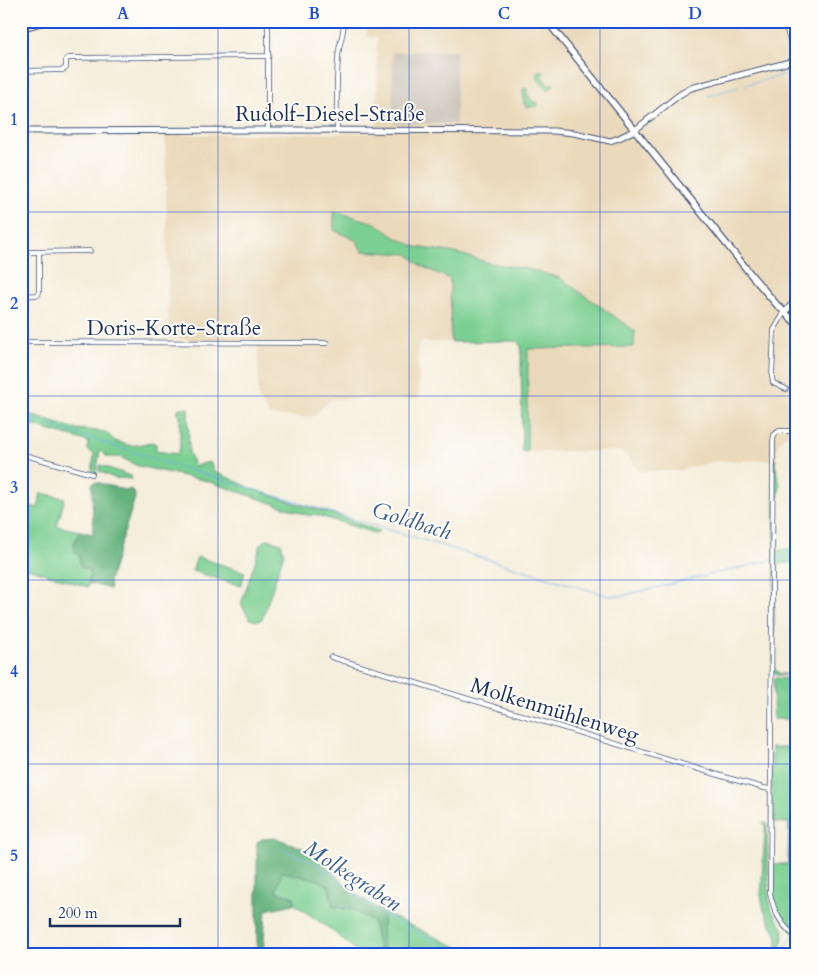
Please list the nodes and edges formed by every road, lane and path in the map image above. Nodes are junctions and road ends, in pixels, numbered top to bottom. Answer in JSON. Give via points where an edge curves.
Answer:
{"nodes":[{"id":1,"x":268,"y":21,"type":"edge"},
{"id":2,"x":344,"y":21,"type":"edge"},
{"id":3,"x":547,"y":21,"type":"edge"},
{"id":4,"x":784,"y":21,"type":"edge"},
{"id":5,"x":268,"y":56,"type":"junction"},
{"id":6,"x":797,"y":60,"type":"edge"},
{"id":7,"x":21,"y":71,"type":"edge"},
{"id":8,"x":268,"y":130,"type":"junction"},
{"id":9,"x":635,"y":130,"type":"junction"},
{"id":10,"x":21,"y":131,"type":"edge"},
{"id":11,"x":337,"y":131,"type":"junction"},
{"id":12,"x":90,"y":251,"type":"dead end"},
{"id":13,"x":21,"y":252,"type":"edge"},
{"id":14,"x":39,"y":252,"type":"junction"},
{"id":15,"x":21,"y":296,"type":"edge"},
{"id":16,"x":797,"y":299,"type":"edge"},
{"id":17,"x":784,"y":313,"type":"junction"},
{"id":18,"x":797,"y":324,"type":"edge"},
{"id":19,"x":21,"y":342,"type":"edge"},
{"id":20,"x":327,"y":343,"type":"dead end"},
{"id":21,"x":786,"y":389,"type":"dead end"},
{"id":22,"x":797,"y":431,"type":"edge"},
{"id":23,"x":21,"y":454,"type":"edge"},
{"id":24,"x":92,"y":474,"type":"dead end"},
{"id":25,"x":331,"y":657,"type":"dead end"},
{"id":26,"x":770,"y":789,"type":"junction"},
{"id":27,"x":795,"y":936,"type":"edge"}],
"edges":[{"from":1,"to":5,"type":"street"},
{"from":2,"to":11,"type":"street","via":[[338,58]]},
{"from":3,"to":9,"type":"main road"},
{"from":4,"to":6,"type":"street"},
{"from":5,"to":7,"type":"street","via":[[69,58],[63,70]]},
{"from":5,"to":8,"type":"street"},
{"from":6,"to":9,"type":"street","name":"Rudolf-Diesel-Straße","via":[[691,88]]},
{"from":8,"to":10,"type":"street","name":"Rudolf-Diesel-Straße"},
{"from":8,"to":11,"type":"street","name":"Rudolf-Diesel-Straße"},
{"from":9,"to":11,"type":"street","name":"Rudolf-Diesel-Straße","via":[[607,141],[554,131]]},
{"from":9,"to":17,"type":"main road"},
{"from":12,"to":14,"type":"street"},
{"from":13,"to":14,"type":"street"},
{"from":14,"to":15,"type":"street","via":[[38,295]]},
{"from":16,"to":17,"type":"street"},
{"from":17,"to":18,"type":"main road"},
{"from":17,"to":21,"type":"street","via":[[774,330],[772,377],[774,383]]},
{"from":19,"to":20,"type":"street","name":"Doris-Korte-Straße"},
{"from":22,"to":26,"type":"street","via":[[779,431],[774,435]]},
{"from":23,"to":24,"type":"street"},
{"from":25,"to":26,"type":"street","name":"Molkenmühlenweg"},
{"from":26,"to":27,"type":"street","via":[[770,893],[777,917]]}]}
